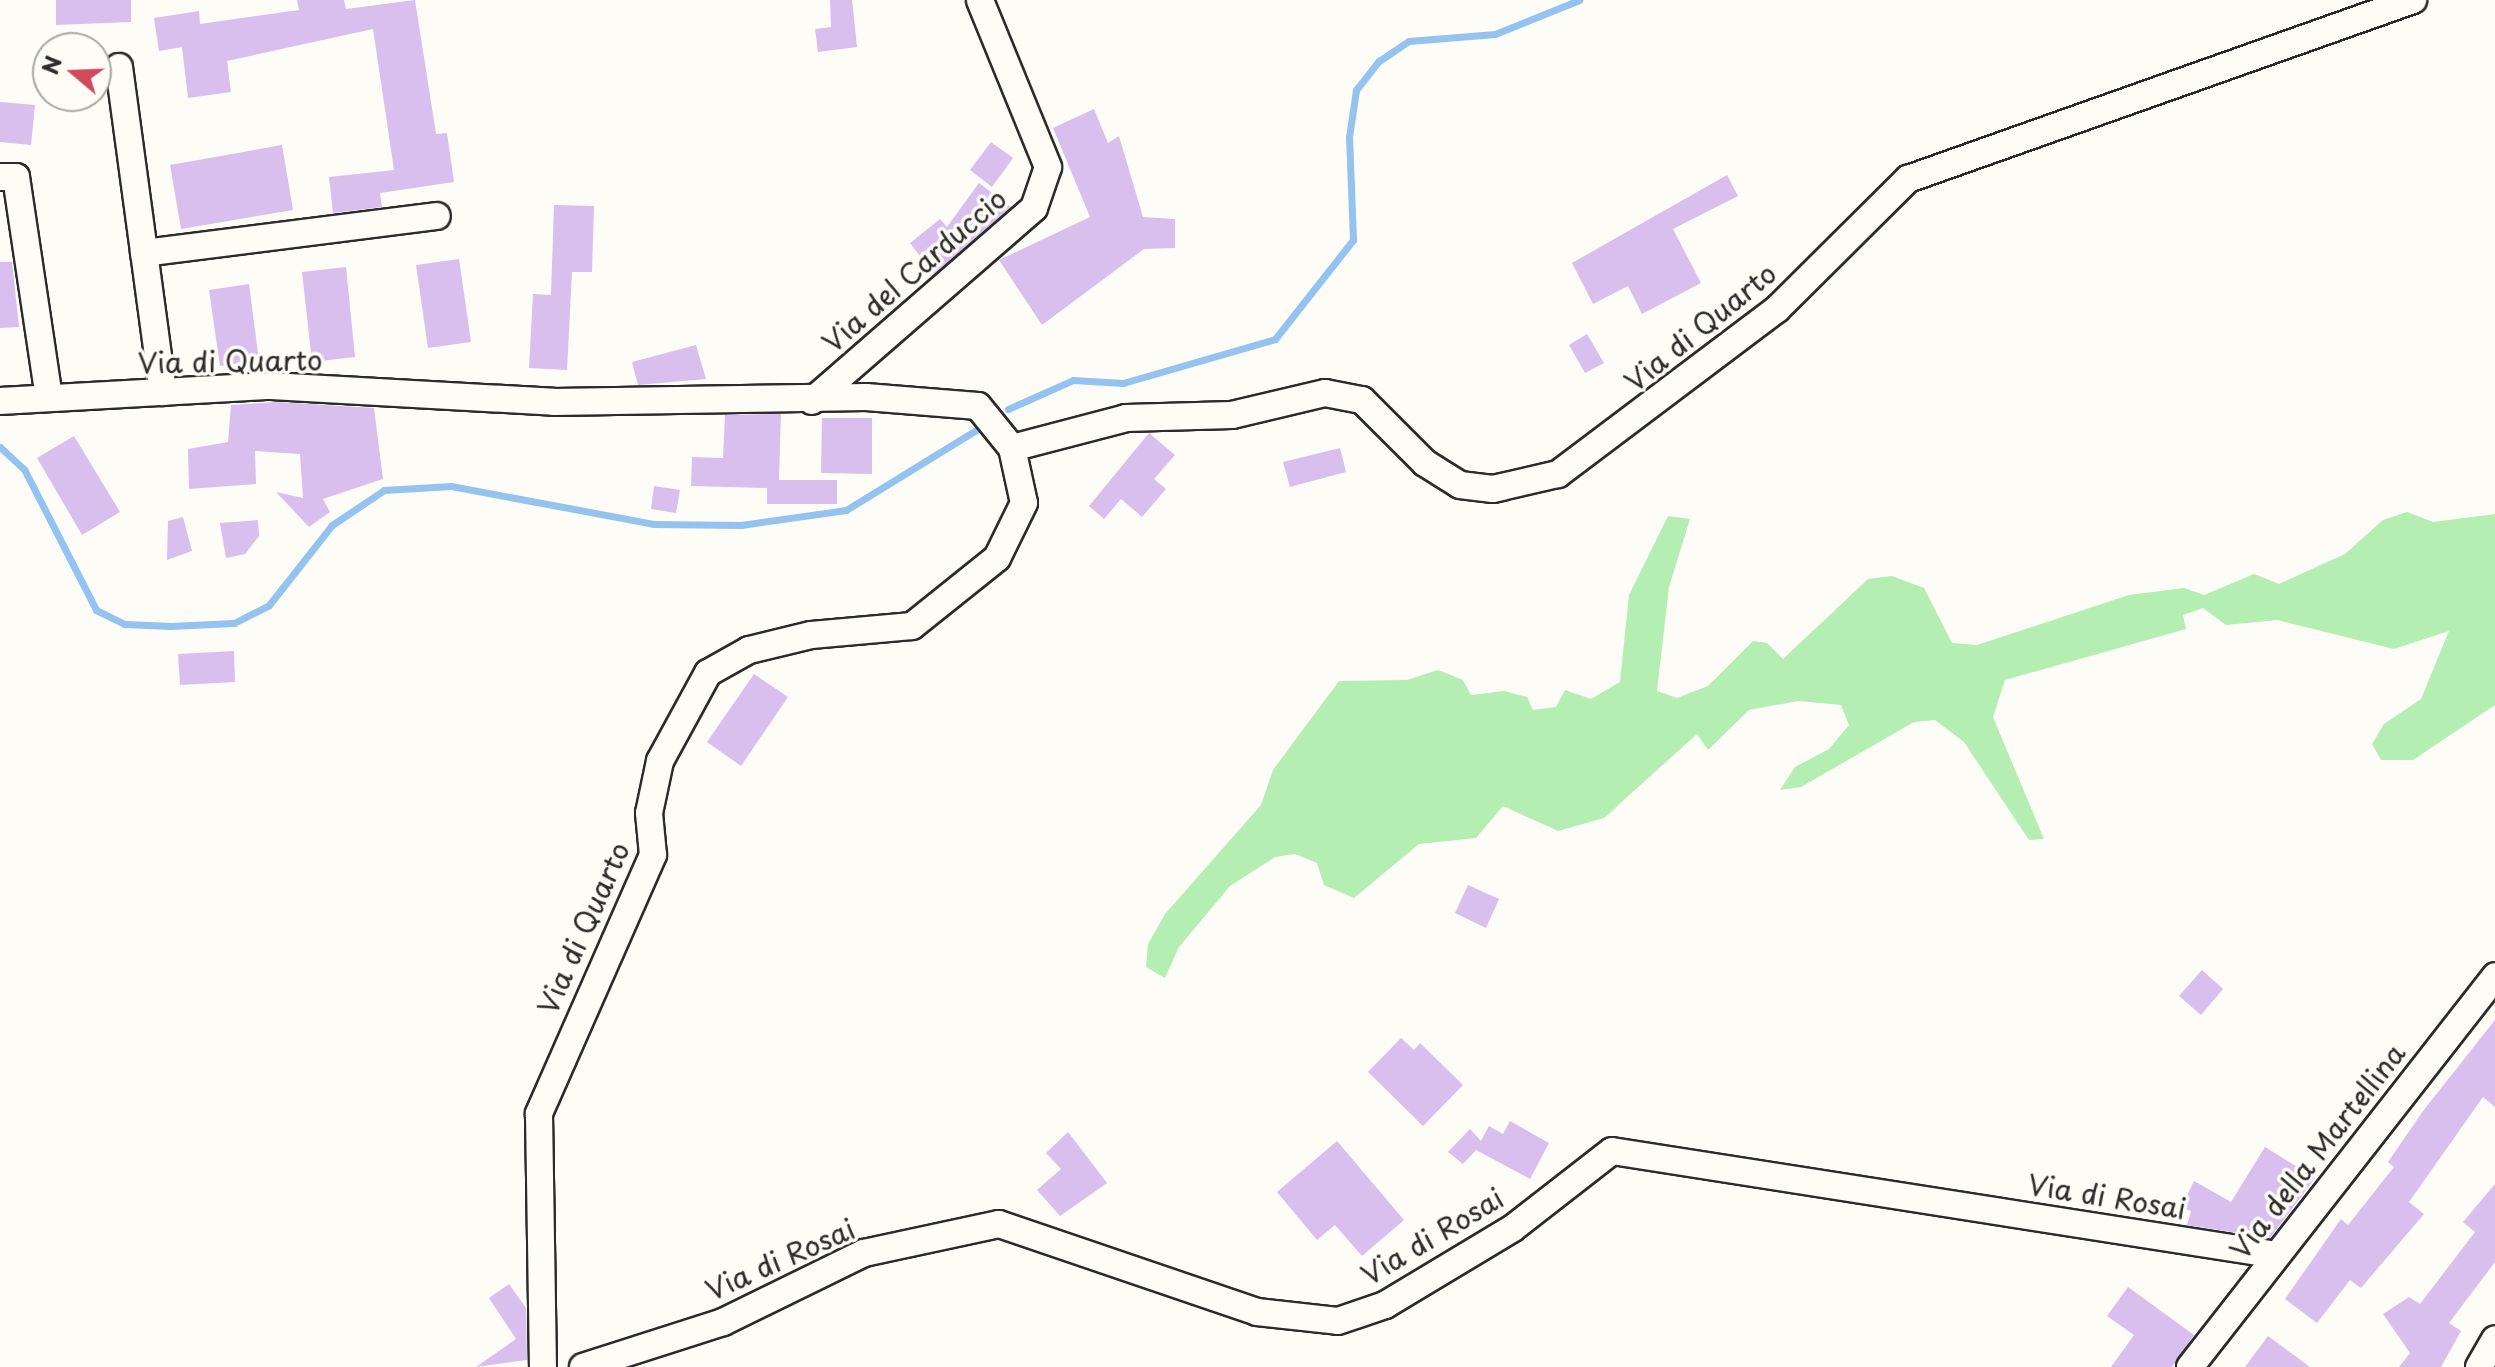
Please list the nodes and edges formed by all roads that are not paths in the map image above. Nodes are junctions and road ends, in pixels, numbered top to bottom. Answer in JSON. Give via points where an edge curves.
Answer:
{"nodes":[{"id":1,"x":980,"y":0,"type":"edge"},
{"id":2,"x":2413,"y":0,"type":"edge"},
{"id":3,"x":119,"y":67,"type":"dead end"},
{"id":4,"x":0,"y":177,"type":"edge"},
{"id":5,"x":437,"y":216,"type":"dead end"},
{"id":6,"x":144,"y":253,"type":"junction"},
{"id":7,"x":163,"y":392,"type":"junction"},
{"id":8,"x":49,"y":398,"type":"junction"},
{"id":9,"x":0,"y":401,"type":"edge"},
{"id":10,"x":812,"y":401,"type":"junction"},
{"id":11,"x":1012,"y":448,"type":"junction"},
{"id":12,"x":2495,"y":976,"type":"edge"},
{"id":13,"x":2277,"y":1255,"type":"junction"},
{"id":14,"x":2495,"y":1339,"type":"edge"},
{"id":15,"x":543,"y":1367,"type":"edge"},
{"id":16,"x":583,"y":1367,"type":"edge"},
{"id":17,"x":2190,"y":1367,"type":"edge"},
{"id":18,"x":2479,"y":1367,"type":"edge"}],
"edges":[{"from":1,"to":10,"type":"street","name":"Via del Carduccio","via":[[1048,167],[1034,208]]},
{"from":2,"to":11,"type":"street","name":"Via di Quarto","via":[[1908,179],[1777,309],[1676,393],[1558,474],[1493,489],[1460,485],[1425,463],[1362,400],[1325,393],[1232,415],[1126,418]]},
{"from":3,"to":6,"type":"street"},
{"from":4,"to":8,"type":"street","via":[[16,177]]},
{"from":5,"to":6,"type":"street"},
{"from":6,"to":7,"type":"street"},
{"from":7,"to":8,"type":"street","name":"Via di Quarto"},
{"from":7,"to":10,"type":"street","name":"Via di Quarto","via":[[271,386],[440,399],[746,393]]},
{"from":8,"to":9,"type":"street","name":"Via di Quarto"},
{"from":10,"to":11,"type":"street","name":"Via di Quarto","via":[[978,406]]},
{"from":11,"to":15,"type":"street","name":"Via di Quarto","via":[[1024,503],[986,568],[912,626],[811,635],[749,650],[708,673],[660,761],[649,813],[653,855],[539,1114]]},
{"from":12,"to":13,"type":"street","name":"Via della Martellina"},
{"from":13,"to":16,"type":"street","name":"Via di Rosai","via":[[1612,1151],[1513,1228],[1385,1305],[1338,1321],[1257,1312],[999,1224],[864,1253],[723,1322]]},
{"from":13,"to":17,"type":"street","name":"Via della Martellina"},
{"from":14,"to":18,"type":"street"}]}
